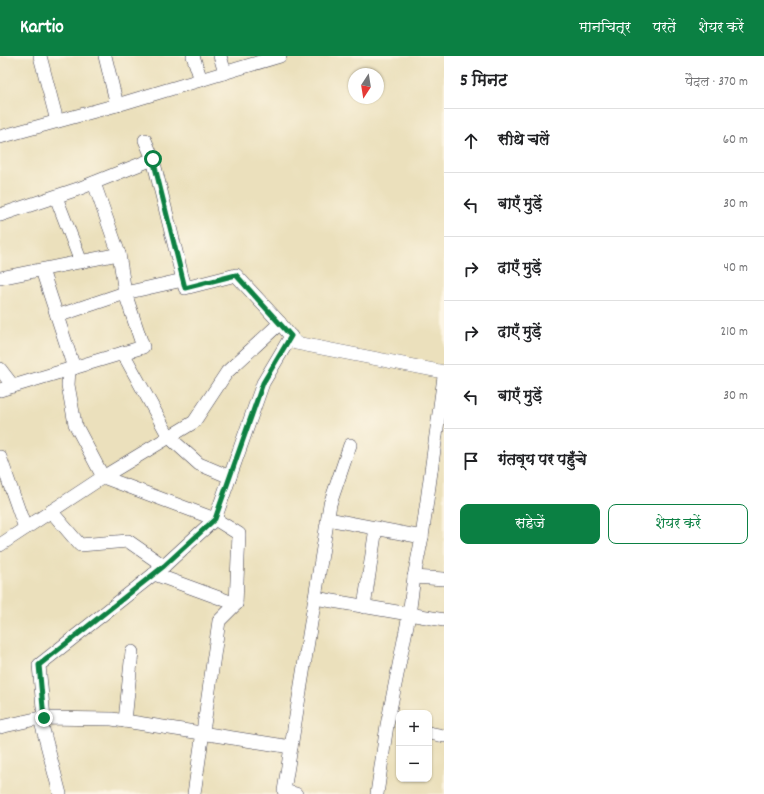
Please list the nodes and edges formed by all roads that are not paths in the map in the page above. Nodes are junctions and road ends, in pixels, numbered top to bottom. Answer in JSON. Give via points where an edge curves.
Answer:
{"nodes":[{"id":1,"x":40,"y":56,"type":"edge"},
{"id":2,"x":105,"y":56,"type":"edge"},
{"id":3,"x":193,"y":56,"type":"edge"},
{"id":4,"x":220,"y":56,"type":"edge"},
{"id":5,"x":280,"y":56,"type":"edge"},
{"id":6,"x":225,"y":73,"type":"junction"},
{"id":7,"x":201,"y":80,"type":"junction"},
{"id":8,"x":117,"y":105,"type":"junction"},
{"id":9,"x":57,"y":121,"type":"junction"},
{"id":10,"x":0,"y":137,"type":"edge"},
{"id":11,"x":145,"y":140,"type":"dead end"},
{"id":12,"x":153,"y":159,"type":"junction"},
{"id":13,"x":94,"y":183,"type":"junction"},
{"id":14,"x":56,"y":197,"type":"junction"},
{"id":15,"x":0,"y":215,"type":"edge"},
{"id":16,"x":119,"y":254,"type":"junction"},
{"id":17,"x":81,"y":262,"type":"junction"},
{"id":18,"x":42,"y":270,"type":"junction"},
{"id":19,"x":0,"y":278,"type":"edge"},
{"id":20,"x":183,"y":280,"type":"junction"},
{"id":21,"x":125,"y":293,"type":"junction"},
{"id":22,"x":57,"y":316,"type":"junction"},
{"id":23,"x":280,"y":323,"type":"junction"},
{"id":24,"x":291,"y":336,"type":"junction"},
{"id":25,"x":123,"y":353,"type":"junction"},
{"id":26,"x":71,"y":368,"type":"junction"},
{"id":27,"x":0,"y":369,"type":"edge"},
{"id":28,"x":444,"y":372,"type":"edge"},
{"id":29,"x":444,"y":377,"type":"edge"},
{"id":30,"x":6,"y":388,"type":"edge"},
{"id":31,"x":169,"y":437,"type":"junction"},
{"id":32,"x":350,"y":445,"type":"dead end"},
{"id":33,"x":0,"y":457,"type":"edge"},
{"id":34,"x":103,"y":477,"type":"junction"},
{"id":35,"x":230,"y":477,"type":"junction"},
{"id":36,"x":51,"y":511,"type":"junction"},
{"id":37,"x":215,"y":519,"type":"junction"},
{"id":38,"x":328,"y":519,"type":"junction"},
{"id":39,"x":25,"y":528,"type":"junction"},
{"id":40,"x":376,"y":528,"type":"junction"},
{"id":41,"x":422,"y":537,"type":"junction"},
{"id":42,"x":0,"y":545,"type":"edge"},
{"id":43,"x":159,"y":570,"type":"junction"},
{"id":44,"x":414,"y":577,"type":"junction"},
{"id":45,"x":444,"y":579,"type":"edge"},
{"id":46,"x":315,"y":598,"type":"junction"},
{"id":47,"x":236,"y":604,"type":"junction"},
{"id":48,"x":364,"y":607,"type":"junction"},
{"id":49,"x":409,"y":615,"type":"junction"},
{"id":50,"x":444,"y":620,"type":"edge"},
{"id":51,"x":132,"y":652,"type":"dead end"},
{"id":52,"x":42,"y":718,"type":"junction"},
{"id":53,"x":125,"y":721,"type":"junction"},
{"id":54,"x":393,"y":726,"type":"edge"},
{"id":55,"x":0,"y":727,"type":"edge"},
{"id":56,"x":203,"y":733,"type":"junction"},
{"id":57,"x":432,"y":734,"type":"edge"},
{"id":58,"x":444,"y":736,"type":"edge"},
{"id":59,"x":292,"y":747,"type":"junction"},
{"id":60,"x":60,"y":794,"type":"edge"},
{"id":61,"x":194,"y":794,"type":"edge"},
{"id":62,"x":296,"y":794,"type":"edge"},
{"id":63,"x":377,"y":794,"type":"edge"}],
"edges":[{"from":1,"to":9,"type":"street"},
{"from":2,"to":8,"type":"street"},
{"from":3,"to":7,"type":"street"},
{"from":4,"to":6,"type":"street"},
{"from":5,"to":6,"type":"street"},
{"from":6,"to":7,"type":"street"},
{"from":7,"to":8,"type":"street"},
{"from":8,"to":9,"type":"street"},
{"from":9,"to":10,"type":"street"},
{"from":11,"to":12,"type":"street"},
{"from":12,"to":13,"type":"street"},
{"from":12,"to":20,"type":"street"},
{"from":13,"to":14,"type":"street"},
{"from":13,"to":16,"type":"street"},
{"from":14,"to":15,"type":"street"},
{"from":14,"to":17,"type":"street"},
{"from":16,"to":17,"type":"street"},
{"from":16,"to":21,"type":"street"},
{"from":17,"to":18,"type":"street"},
{"from":18,"to":19,"type":"street"},
{"from":18,"to":22,"type":"street"},
{"from":20,"to":21,"type":"street"},
{"from":20,"to":23,"type":"street","via":[[185,288],[236,275]]},
{"from":21,"to":22,"type":"street"},
{"from":21,"to":25,"type":"street","via":[[143,347]]},
{"from":22,"to":26,"type":"street"},
{"from":23,"to":24,"type":"street"},
{"from":23,"to":31,"type":"street","via":[[226,372],[194,422]]},
{"from":24,"to":28,"type":"street","via":[[296,343]]},
{"from":24,"to":35,"type":"street","via":[[263,383]]},
{"from":25,"to":26,"type":"street"},
{"from":25,"to":31,"type":"street"},
{"from":26,"to":30,"type":"street"},
{"from":26,"to":34,"type":"street","via":[[68,385],[75,424]]},
{"from":27,"to":30,"type":"street"},
{"from":29,"to":41,"type":"street"},
{"from":31,"to":34,"type":"street"},
{"from":31,"to":35,"type":"street","via":[[200,464]]},
{"from":32,"to":38,"type":"street","via":[[330,504]]},
{"from":33,"to":39,"type":"street"},
{"from":34,"to":36,"type":"street"},
{"from":34,"to":37,"type":"street"},
{"from":35,"to":37,"type":"street"},
{"from":36,"to":39,"type":"street"},
{"from":36,"to":43,"type":"street","via":[[80,545],[128,541]]},
{"from":37,"to":43,"type":"street"},
{"from":37,"to":47,"type":"street","via":[[239,534]]},
{"from":38,"to":40,"type":"street"},
{"from":38,"to":46,"type":"street"},
{"from":39,"to":42,"type":"street"},
{"from":40,"to":41,"type":"street"},
{"from":40,"to":48,"type":"street"},
{"from":41,"to":44,"type":"street"},
{"from":43,"to":47,"type":"street"},
{"from":43,"to":52,"type":"street","via":[[39,665]]},
{"from":44,"to":45,"type":"street"},
{"from":44,"to":49,"type":"street"},
{"from":46,"to":48,"type":"street"},
{"from":46,"to":59,"type":"street"},
{"from":47,"to":56,"type":"street","via":[[219,621]]},
{"from":48,"to":49,"type":"street"},
{"from":49,"to":50,"type":"street"},
{"from":49,"to":54,"type":"street"},
{"from":51,"to":53,"type":"street"},
{"from":52,"to":53,"type":"street"},
{"from":52,"to":55,"type":"street"},
{"from":52,"to":60,"type":"street"},
{"from":53,"to":56,"type":"street"},
{"from":54,"to":63,"type":"street"},
{"from":56,"to":59,"type":"street"},
{"from":56,"to":61,"type":"street"},
{"from":57,"to":58,"type":"street"},
{"from":59,"to":62,"type":"street","via":[[284,791]]}]}
